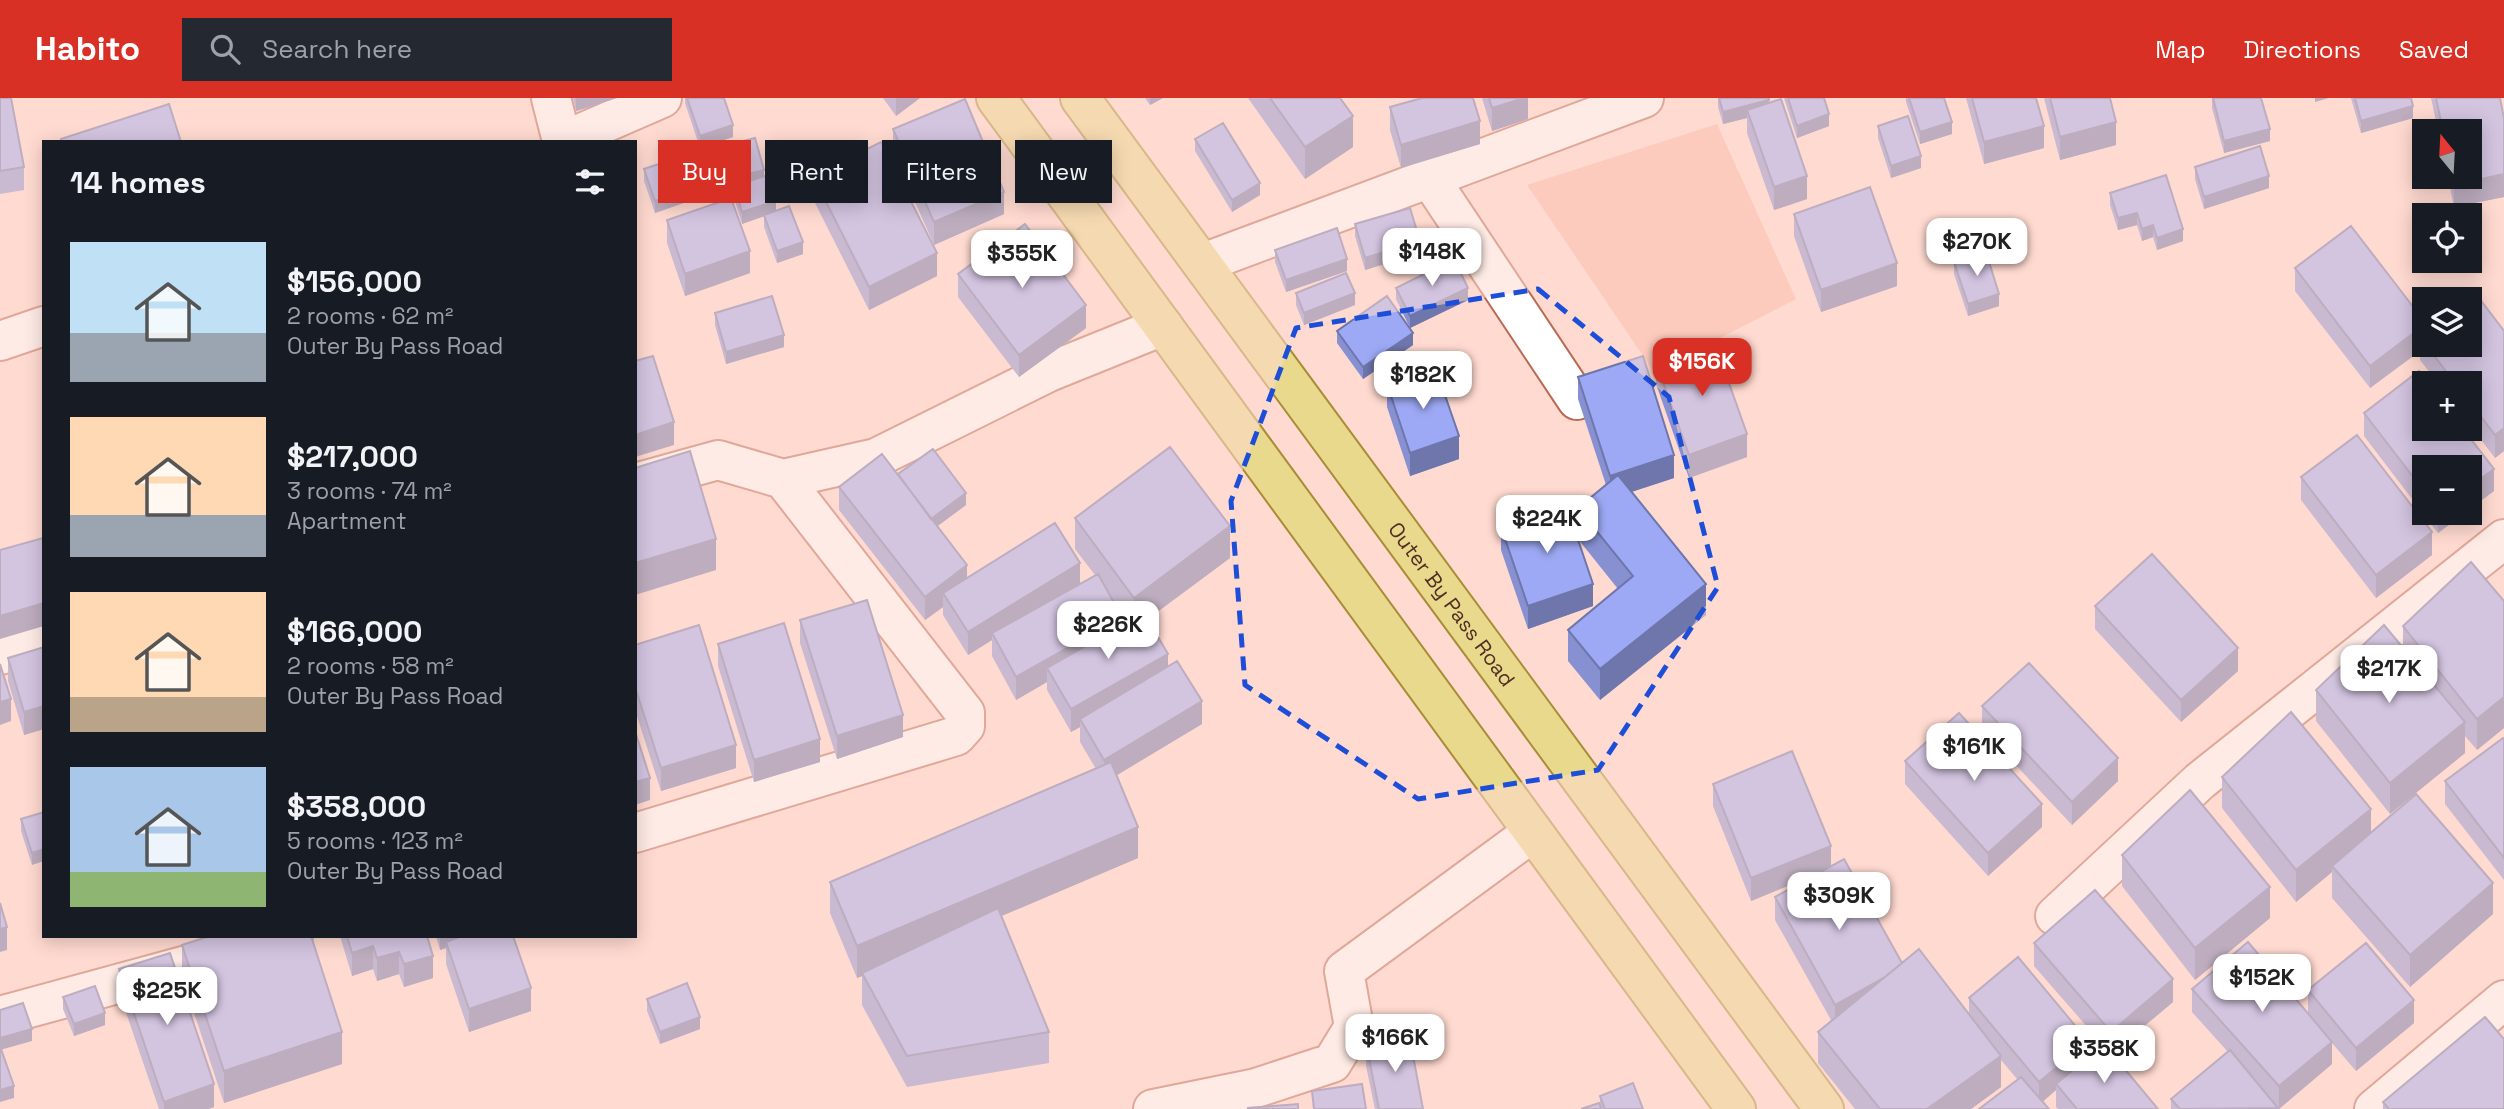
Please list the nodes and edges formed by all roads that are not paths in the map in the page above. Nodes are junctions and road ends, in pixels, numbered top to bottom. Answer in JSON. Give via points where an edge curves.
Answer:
{"nodes":[{"id":1,"x":551,"y":98,"type":"edge"},
{"id":2,"x":662,"y":98,"type":"edge"},
{"id":3,"x":996,"y":98,"type":"edge"},
{"id":4,"x":1080,"y":98,"type":"edge"},
{"id":5,"x":1644,"y":98,"type":"edge"},
{"id":6,"x":562,"y":140,"type":"edge"},
{"id":7,"x":567,"y":140,"type":"edge"},
{"id":8,"x":1430,"y":179,"type":"junction"},
{"id":9,"x":1203,"y":263,"type":"junction"},
{"id":10,"x":1163,"y":326,"type":"junction"},
{"id":11,"x":42,"y":327,"type":"edge"},
{"id":12,"x":0,"y":341,"type":"edge"},
{"id":13,"x":1577,"y":400,"type":"edge"},
{"id":14,"x":783,"y":479,"type":"junction"},
{"id":15,"x":637,"y":483,"type":"edge"},
{"id":16,"x":2504,"y":539,"type":"edge"},
{"id":17,"x":42,"y":644,"type":"edge"},
{"id":18,"x":0,"y":655,"type":"edge"},
{"id":19,"x":637,"y":832,"type":"edge"},
{"id":20,"x":1533,"y":832,"type":"junction"},
{"id":21,"x":2055,"y":916,"type":"dead end"},
{"id":22,"x":286,"y":938,"type":"edge"},
{"id":23,"x":2504,"y":1000,"type":"edge"},
{"id":24,"x":0,"y":1016,"type":"edge"},
{"id":25,"x":1153,"y":1109,"type":"edge"},
{"id":26,"x":1736,"y":1109,"type":"edge"},
{"id":27,"x":1824,"y":1109,"type":"edge"},
{"id":28,"x":2374,"y":1109,"type":"edge"}],
"edges":[{"from":1,"to":6,"type":"street"},
{"from":2,"to":7,"type":"street"},
{"from":3,"to":10,"type":"main road"},
{"from":4,"to":9,"type":"main road","name":"Outer By Pass Road"},
{"from":5,"to":8,"type":"street"},
{"from":8,"to":9,"type":"street"},
{"from":8,"to":13,"type":"street"},
{"from":9,"to":27,"type":"main road","name":"Outer By Pass Road"},
{"from":10,"to":14,"type":"street","via":[[1049,372],[876,458]]},
{"from":10,"to":20,"type":"main road"},
{"from":11,"to":12,"type":"street"},
{"from":14,"to":15,"type":"street","via":[[718,460]]},
{"from":14,"to":19,"type":"street","via":[[965,713],[965,726],[956,736]]},
{"from":16,"to":21,"type":"street","via":[[2200,781]]},
{"from":17,"to":18,"type":"street"},
{"from":20,"to":25,"type":"street","via":[[1344,971],[1354,1027],[1332,1063],[1256,1088]]},
{"from":20,"to":26,"type":"main road"},
{"from":22,"to":24,"type":"street"},
{"from":23,"to":28,"type":"street"}]}
